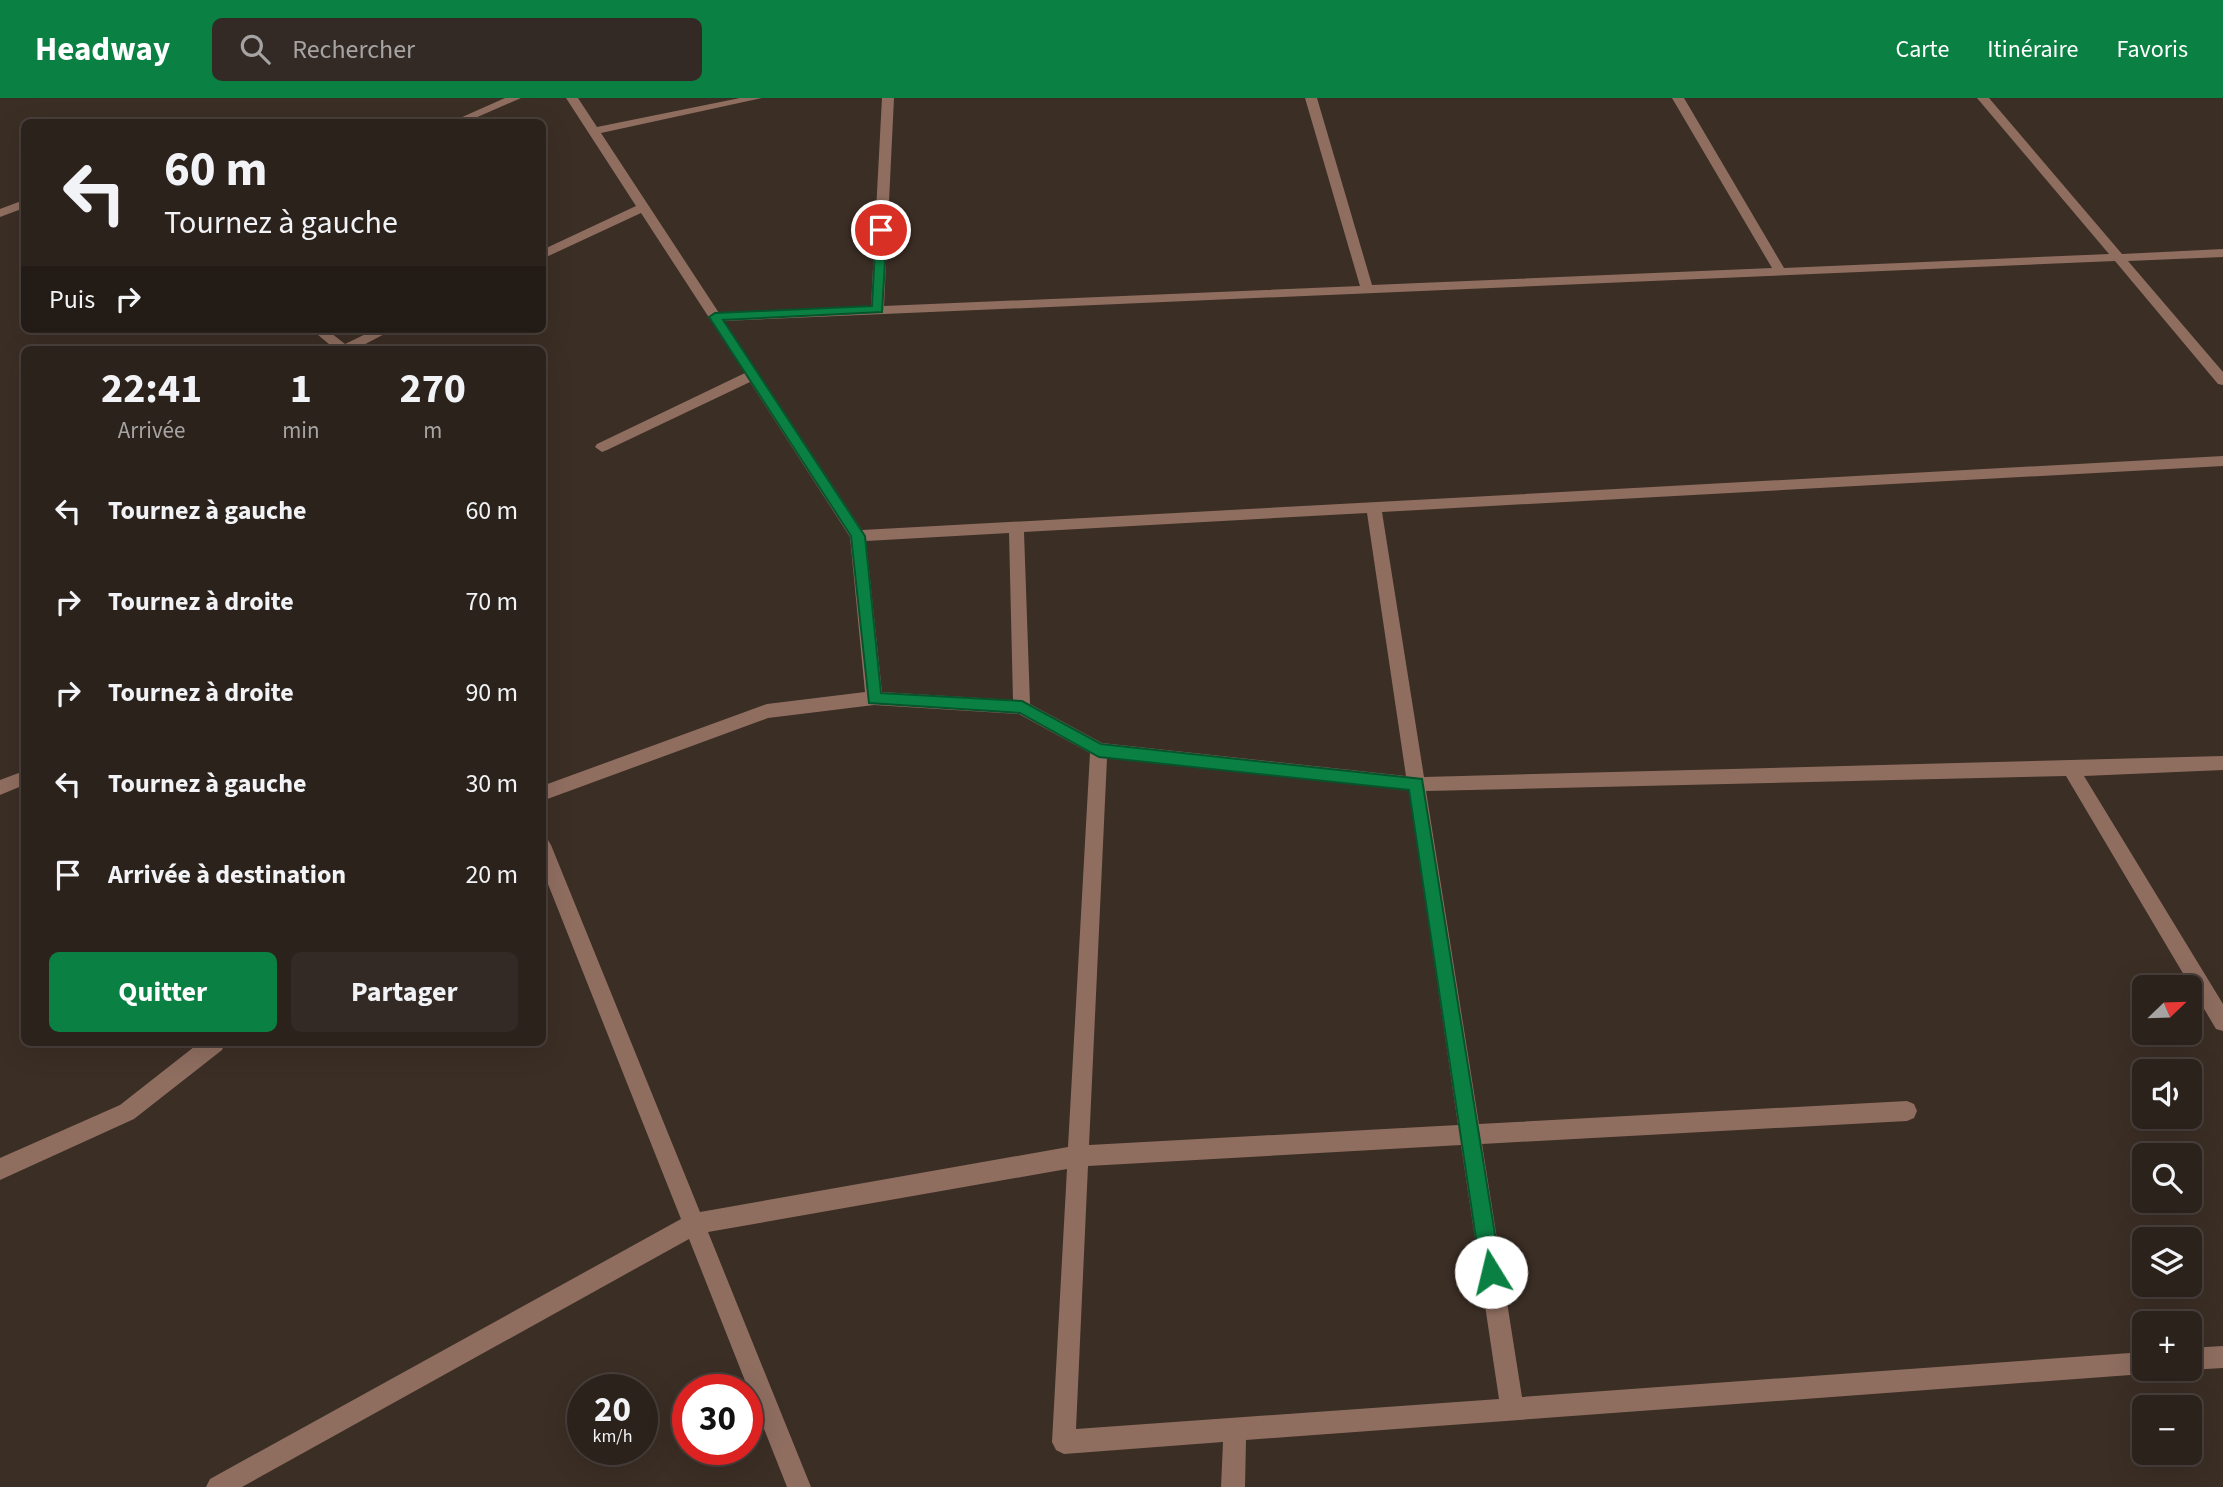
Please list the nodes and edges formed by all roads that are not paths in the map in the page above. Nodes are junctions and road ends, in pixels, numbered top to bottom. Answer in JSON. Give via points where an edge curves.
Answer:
{"nodes":[{"id":1,"x":515,"y":98,"type":"edge"},
{"id":2,"x":572,"y":98,"type":"edge"},
{"id":3,"x":756,"y":98,"type":"edge"},
{"id":4,"x":888,"y":98,"type":"edge"},
{"id":5,"x":1311,"y":98,"type":"edge"},
{"id":6,"x":1678,"y":98,"type":"edge"},
{"id":7,"x":1983,"y":98,"type":"edge"},
{"id":8,"x":464,"y":119,"type":"edge"},
{"id":9,"x":594,"y":131,"type":"junction"},
{"id":10,"x":21,"y":205,"type":"edge"},
{"id":11,"x":643,"y":206,"type":"junction"},
{"id":12,"x":0,"y":213,"type":"edge"},
{"id":13,"x":546,"y":253,"type":"edge"},
{"id":14,"x":2223,"y":253,"type":"edge"},
{"id":15,"x":2118,"y":257,"type":"junction"},
{"id":16,"x":1780,"y":271,"type":"junction"},
{"id":17,"x":1367,"y":289,"type":"junction"},
{"id":18,"x":877,"y":310,"type":"junction"},
{"id":19,"x":715,"y":317,"type":"junction"},
{"id":20,"x":323,"y":333,"type":"edge"},
{"id":21,"x":379,"y":333,"type":"edge"},
{"id":22,"x":340,"y":346,"type":"edge"},
{"id":23,"x":353,"y":346,"type":"edge"},
{"id":24,"x":752,"y":375,"type":"junction"},
{"id":25,"x":2223,"y":381,"type":"edge"},
{"id":26,"x":601,"y":447,"type":"dead end"},
{"id":27,"x":2223,"y":461,"type":"edge"},
{"id":28,"x":1374,"y":508,"type":"junction"},
{"id":29,"x":1016,"y":527,"type":"junction"},
{"id":30,"x":858,"y":536,"type":"junction"},
{"id":31,"x":874,"y":698,"type":"junction"},
{"id":32,"x":1022,"y":707,"type":"junction"},
{"id":33,"x":1099,"y":750,"type":"junction"},
{"id":34,"x":2223,"y":763,"type":"edge"},
{"id":35,"x":2071,"y":769,"type":"junction"},
{"id":36,"x":21,"y":779,"type":"edge"},
{"id":37,"x":1416,"y":784,"type":"junction"},
{"id":38,"x":0,"y":788,"type":"edge"},
{"id":39,"x":546,"y":793,"type":"edge"},
{"id":40,"x":546,"y":855,"type":"edge"},
{"id":41,"x":2223,"y":1022,"type":"edge"},
{"id":42,"x":211,"y":1046,"type":"edge"},
{"id":43,"x":1907,"y":1111,"type":"dead end"},
{"id":44,"x":1470,"y":1134,"type":"junction"},
{"id":45,"x":1079,"y":1156,"type":"junction"},
{"id":46,"x":0,"y":1169,"type":"edge"},
{"id":47,"x":694,"y":1224,"type":"junction"},
{"id":48,"x":2223,"y":1357,"type":"edge"},
{"id":49,"x":2202,"y":1359,"type":"edge"},
{"id":50,"x":2132,"y":1364,"type":"edge"},
{"id":51,"x":1512,"y":1409,"type":"junction"},
{"id":52,"x":1235,"y":1430,"type":"junction"},
{"id":53,"x":218,"y":1487,"type":"edge"},
{"id":54,"x":799,"y":1487,"type":"edge"},
{"id":55,"x":1233,"y":1487,"type":"edge"}],
"edges":[{"from":1,"to":8,"type":"street"},
{"from":2,"to":9,"type":"street"},
{"from":3,"to":9,"type":"street"},
{"from":4,"to":18,"type":"street"},
{"from":5,"to":17,"type":"street"},
{"from":6,"to":16,"type":"street"},
{"from":7,"to":15,"type":"street"},
{"from":9,"to":11,"type":"street"},
{"from":10,"to":12,"type":"street"},
{"from":11,"to":13,"type":"street"},
{"from":11,"to":19,"type":"street"},
{"from":14,"to":15,"type":"street"},
{"from":15,"to":16,"type":"street"},
{"from":15,"to":25,"type":"street"},
{"from":16,"to":17,"type":"street"},
{"from":17,"to":18,"type":"street"},
{"from":18,"to":19,"type":"street"},
{"from":19,"to":24,"type":"street"},
{"from":20,"to":22,"type":"street"},
{"from":21,"to":23,"type":"street"},
{"from":24,"to":26,"type":"street"},
{"from":24,"to":30,"type":"street"},
{"from":27,"to":28,"type":"street"},
{"from":28,"to":29,"type":"street"},
{"from":28,"to":37,"type":"street"},
{"from":29,"to":30,"type":"street"},
{"from":29,"to":32,"type":"street"},
{"from":30,"to":31,"type":"street"},
{"from":31,"to":32,"type":"street"},
{"from":31,"to":39,"type":"street","via":[[767,711]]},
{"from":32,"to":33,"type":"street"},
{"from":33,"to":37,"type":"street"},
{"from":33,"to":45,"type":"street"},
{"from":34,"to":35,"type":"street"},
{"from":35,"to":37,"type":"street"},
{"from":35,"to":41,"type":"street"},
{"from":36,"to":38,"type":"street"},
{"from":37,"to":44,"type":"street"},
{"from":40,"to":47,"type":"street"},
{"from":42,"to":46,"type":"street","via":[[127,1112]]},
{"from":43,"to":44,"type":"street"},
{"from":44,"to":45,"type":"street"},
{"from":44,"to":51,"type":"street"},
{"from":45,"to":47,"type":"street"},
{"from":45,"to":52,"type":"street","via":[[1065,1442]]},
{"from":47,"to":53,"type":"street"},
{"from":47,"to":54,"type":"street"},
{"from":48,"to":49,"type":"street"},
{"from":50,"to":51,"type":"street"},
{"from":51,"to":52,"type":"street"},
{"from":52,"to":55,"type":"street"}]}
